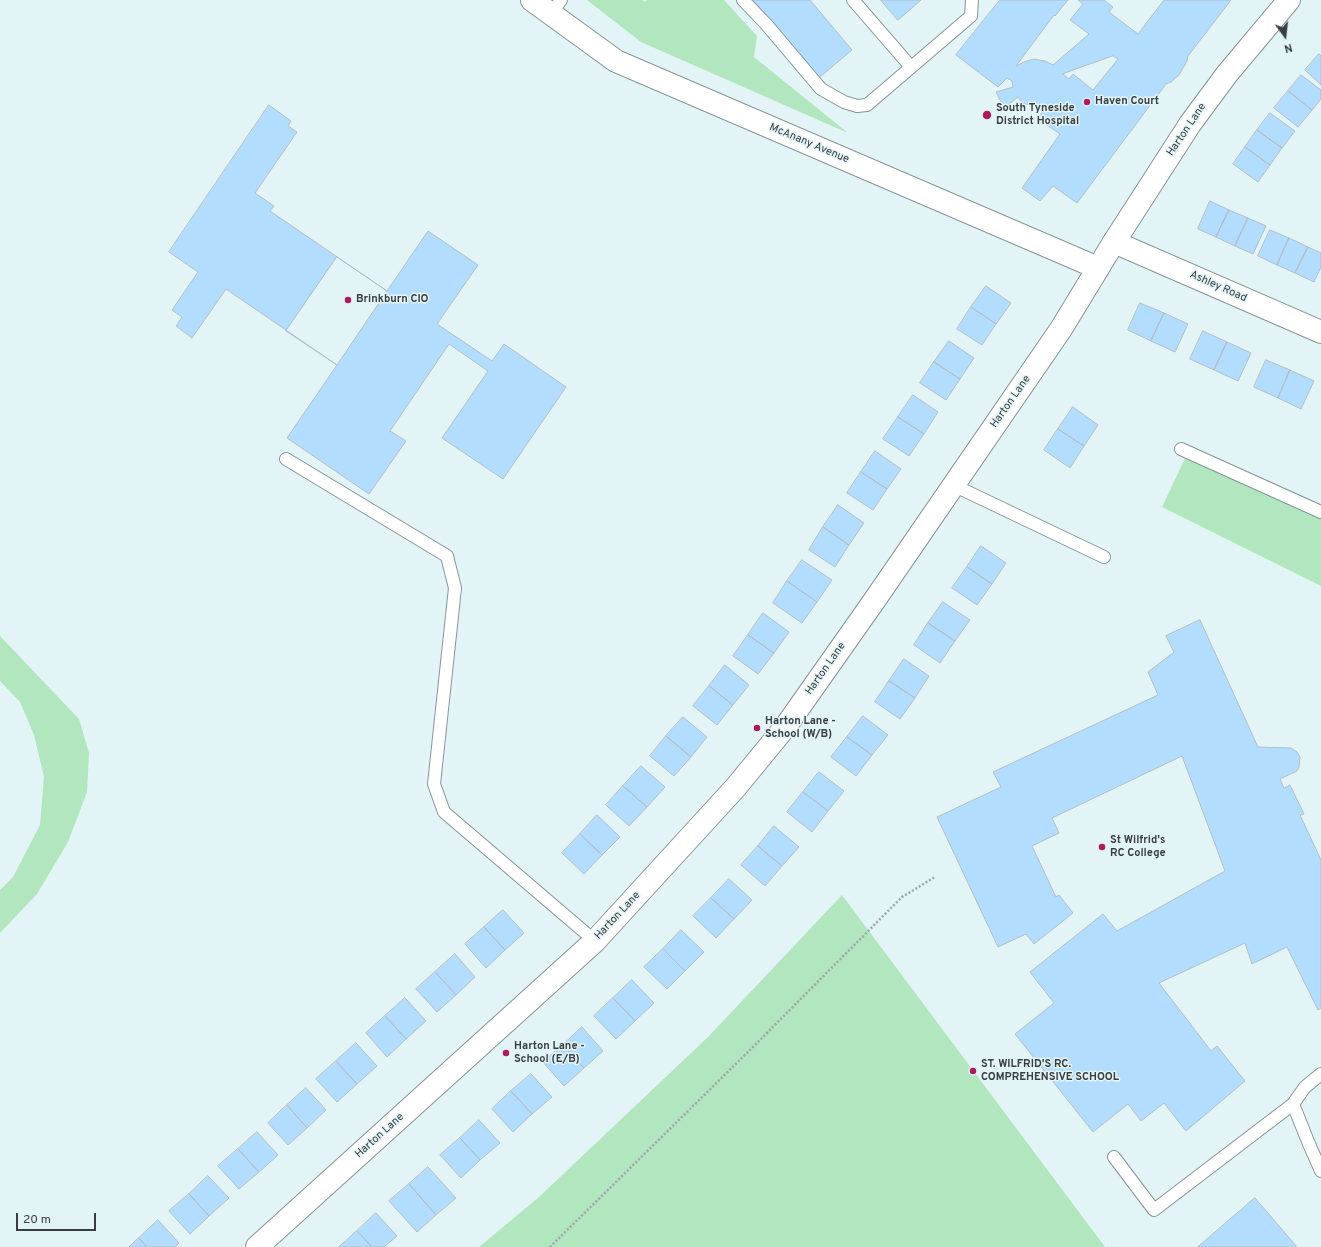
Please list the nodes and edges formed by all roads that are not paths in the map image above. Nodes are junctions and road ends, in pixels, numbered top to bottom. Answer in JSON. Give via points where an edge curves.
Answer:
{"nodes":[{"id":1,"x":532,"y":0,"type":"edge"},
{"id":2,"x":743,"y":0,"type":"edge"},
{"id":3,"x":853,"y":0,"type":"edge"},
{"id":4,"x":972,"y":0,"type":"edge"},
{"id":5,"x":1289,"y":0,"type":"edge"},
{"id":6,"x":556,"y":7,"type":"edge"},
{"id":7,"x":911,"y":68,"type":"junction"},
{"id":8,"x":1114,"y":242,"type":"junction"},
{"id":9,"x":1098,"y":268,"type":"junction"},
{"id":10,"x":1321,"y":332,"type":"edge"},
{"id":11,"x":1181,"y":449,"type":"dead end"},
{"id":12,"x":286,"y":459,"type":"dead end"},
{"id":13,"x":953,"y":485,"type":"junction"},
{"id":14,"x":1321,"y":512,"type":"edge"},
{"id":15,"x":1104,"y":557,"type":"dead end"},
{"id":16,"x":595,"y":941,"type":"junction"},
{"id":17,"x":1321,"y":1074,"type":"edge"},
{"id":18,"x":1293,"y":1104,"type":"junction"},
{"id":19,"x":1114,"y":1156,"type":"dead end"},
{"id":20,"x":1321,"y":1170,"type":"edge"},
{"id":21,"x":257,"y":1247,"type":"edge"}],
"edges":[{"from":1,"to":6,"type":"street","name":"McAnany Avenue"},
{"from":2,"to":7,"type":"lane","via":[[821,89],[844,102],[857,106],[867,105]]},
{"from":3,"to":7,"type":"lane"},
{"from":4,"to":7,"type":"lane","via":[[971,16]]},
{"from":5,"to":8,"type":"street","name":"Harton Lane","via":[[1227,74],[1190,124]]},
{"from":6,"to":9,"type":"street","name":"McAnany Avenue","via":[[616,61]]},
{"from":8,"to":9,"type":"street","name":"Harton Lane"},
{"from":8,"to":10,"type":"street","name":"Ashley Road"},
{"from":9,"to":13,"type":"street","name":"Harton Lane","via":[[1061,329]]},
{"from":11,"to":14,"type":"lane"},
{"from":12,"to":16,"type":"lane","via":[[447,556],[455,588],[434,784],[444,812]]},
{"from":13,"to":15,"type":"lane"},
{"from":13,"to":16,"type":"street","name":"Harton Lane","via":[[786,726],[736,787]]},
{"from":16,"to":21,"type":"street","name":"Harton Lane"},
{"from":17,"to":18,"type":"lane","via":[[1305,1087]]},
{"from":18,"to":19,"type":"lane","via":[[1154,1210]]},
{"from":18,"to":20,"type":"lane"}]}
